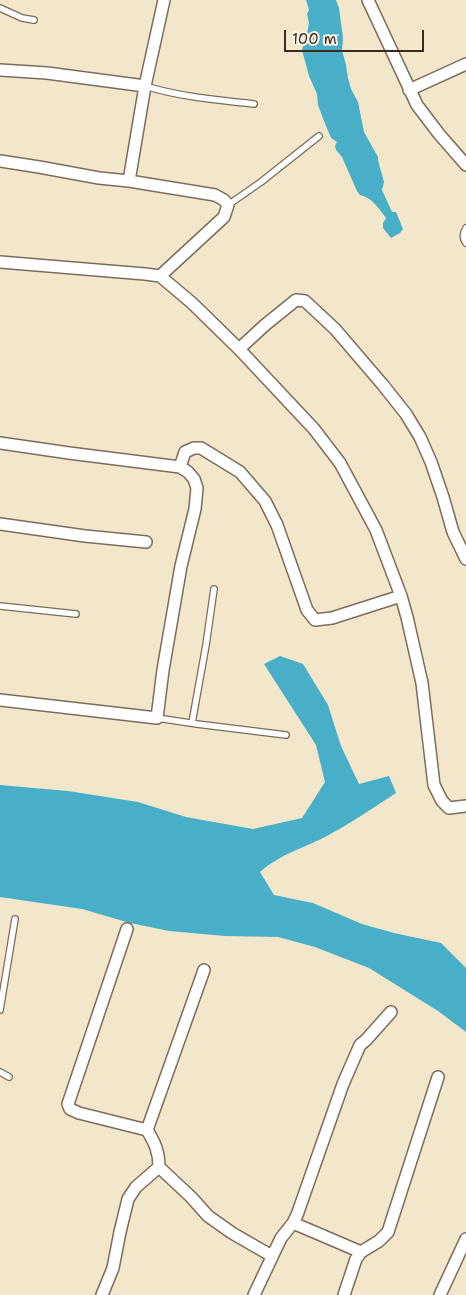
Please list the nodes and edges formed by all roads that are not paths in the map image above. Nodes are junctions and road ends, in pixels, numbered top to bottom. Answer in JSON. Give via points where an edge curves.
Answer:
{"nodes":[{"id":1,"x":164,"y":0,"type":"edge"},
{"id":2,"x":368,"y":0,"type":"edge"},
{"id":3,"x":0,"y":8,"type":"edge"},
{"id":4,"x":34,"y":20,"type":"dead end"},
{"id":5,"x":466,"y":64,"type":"edge"},
{"id":6,"x":0,"y":70,"type":"edge"},
{"id":7,"x":145,"y":86,"type":"junction"},
{"id":8,"x":409,"y":90,"type":"junction"},
{"id":9,"x":254,"y":104,"type":"dead end"},
{"id":10,"x":319,"y":136,"type":"dead end"},
{"id":11,"x":0,"y":161,"type":"edge"},
{"id":12,"x":466,"y":165,"type":"edge"},
{"id":13,"x":129,"y":181,"type":"junction"},
{"id":14,"x":228,"y":205,"type":"junction"},
{"id":15,"x":466,"y":228,"type":"edge"},
{"id":16,"x":466,"y":243,"type":"edge"},
{"id":17,"x":0,"y":262,"type":"edge"},
{"id":18,"x":160,"y":276,"type":"junction"},
{"id":19,"x":239,"y":349,"type":"junction"},
{"id":20,"x":0,"y":443,"type":"edge"},
{"id":21,"x":180,"y":467,"type":"junction"},
{"id":22,"x":0,"y":524,"type":"edge"},
{"id":23,"x":146,"y":542,"type":"dead end"},
{"id":24,"x":466,"y":559,"type":"edge"},
{"id":25,"x":214,"y":589,"type":"dead end"},
{"id":26,"x":401,"y":596,"type":"junction"},
{"id":27,"x":0,"y":606,"type":"edge"},
{"id":28,"x":76,"y":614,"type":"dead end"},
{"id":29,"x":0,"y":700,"type":"edge"},
{"id":30,"x":157,"y":718,"type":"junction"},
{"id":31,"x":192,"y":724,"type":"junction"},
{"id":32,"x":286,"y":735,"type":"dead end"},
{"id":33,"x":466,"y":806,"type":"edge"},
{"id":34,"x":15,"y":919,"type":"dead end"},
{"id":35,"x":126,"y":928,"type":"dead end"},
{"id":36,"x":204,"y":970,"type":"dead end"},
{"id":37,"x":0,"y":1010,"type":"edge"},
{"id":38,"x":391,"y":1012,"type":"dead end"},
{"id":39,"x":0,"y":1072,"type":"edge"},
{"id":40,"x":9,"y":1077,"type":"dead end"},
{"id":41,"x":438,"y":1077,"type":"dead end"},
{"id":42,"x":147,"y":1130,"type":"junction"},
{"id":43,"x":159,"y":1167,"type":"junction"},
{"id":44,"x":293,"y":1223,"type":"junction"},
{"id":45,"x":466,"y":1238,"type":"edge"},
{"id":46,"x":361,"y":1252,"type":"junction"},
{"id":47,"x":272,"y":1256,"type":"junction"},
{"id":48,"x":102,"y":1295,"type":"edge"},
{"id":49,"x":254,"y":1295,"type":"edge"},
{"id":50,"x":344,"y":1295,"type":"edge"},
{"id":51,"x":440,"y":1295,"type":"edge"}],
"edges":[{"from":1,"to":7,"type":"street"},
{"from":2,"to":8,"type":"street"},
{"from":3,"to":4,"type":"lane"},
{"from":5,"to":8,"type":"street"},
{"from":6,"to":7,"type":"street"},
{"from":7,"to":9,"type":"lane","via":[[194,98]]},
{"from":7,"to":13,"type":"street"},
{"from":8,"to":12,"type":"street","via":[[424,116]]},
{"from":10,"to":14,"type":"lane"},
{"from":11,"to":13,"type":"street"},
{"from":13,"to":14,"type":"street","via":[[215,195]]},
{"from":14,"to":18,"type":"street","via":[[224,217]]},
{"from":15,"to":16,"type":"lane","via":[[463,233]]},
{"from":17,"to":18,"type":"street"},
{"from":18,"to":19,"type":"street"},
{"from":19,"to":24,"type":"street","via":[[296,300],[306,301],[335,328],[383,385],[420,437],[453,532]]},
{"from":19,"to":26,"type":"street","via":[[314,429],[340,463],[376,530]]},
{"from":20,"to":21,"type":"street"},
{"from":21,"to":26,"type":"street","via":[[185,452],[201,448],[240,472],[265,501],[277,525],[307,610],[315,620],[332,618]]},
{"from":21,"to":30,"type":"street","via":[[194,479],[197,488]]},
{"from":22,"to":23,"type":"street"},
{"from":25,"to":31,"type":"lane"},
{"from":26,"to":33,"type":"street","via":[[422,682],[434,785],[449,808]]},
{"from":27,"to":28,"type":"lane"},
{"from":29,"to":30,"type":"street"},
{"from":30,"to":31,"type":"lane"},
{"from":31,"to":32,"type":"lane"},
{"from":34,"to":37,"type":"lane"},
{"from":35,"to":42,"type":"street","via":[[68,1104],[70,1109],[79,1112]]},
{"from":36,"to":42,"type":"street"},
{"from":38,"to":44,"type":"street","via":[[360,1045]]},
{"from":39,"to":40,"type":"lane"},
{"from":41,"to":46,"type":"street","via":[[388,1232]]},
{"from":42,"to":43,"type":"street","via":[[155,1143]]},
{"from":43,"to":47,"type":"street","via":[[208,1216]]},
{"from":43,"to":48,"type":"street","via":[[128,1198],[113,1268]]},
{"from":44,"to":46,"type":"street"},
{"from":44,"to":47,"type":"street"},
{"from":45,"to":51,"type":"street"},
{"from":46,"to":50,"type":"street"},
{"from":47,"to":49,"type":"street"}]}
